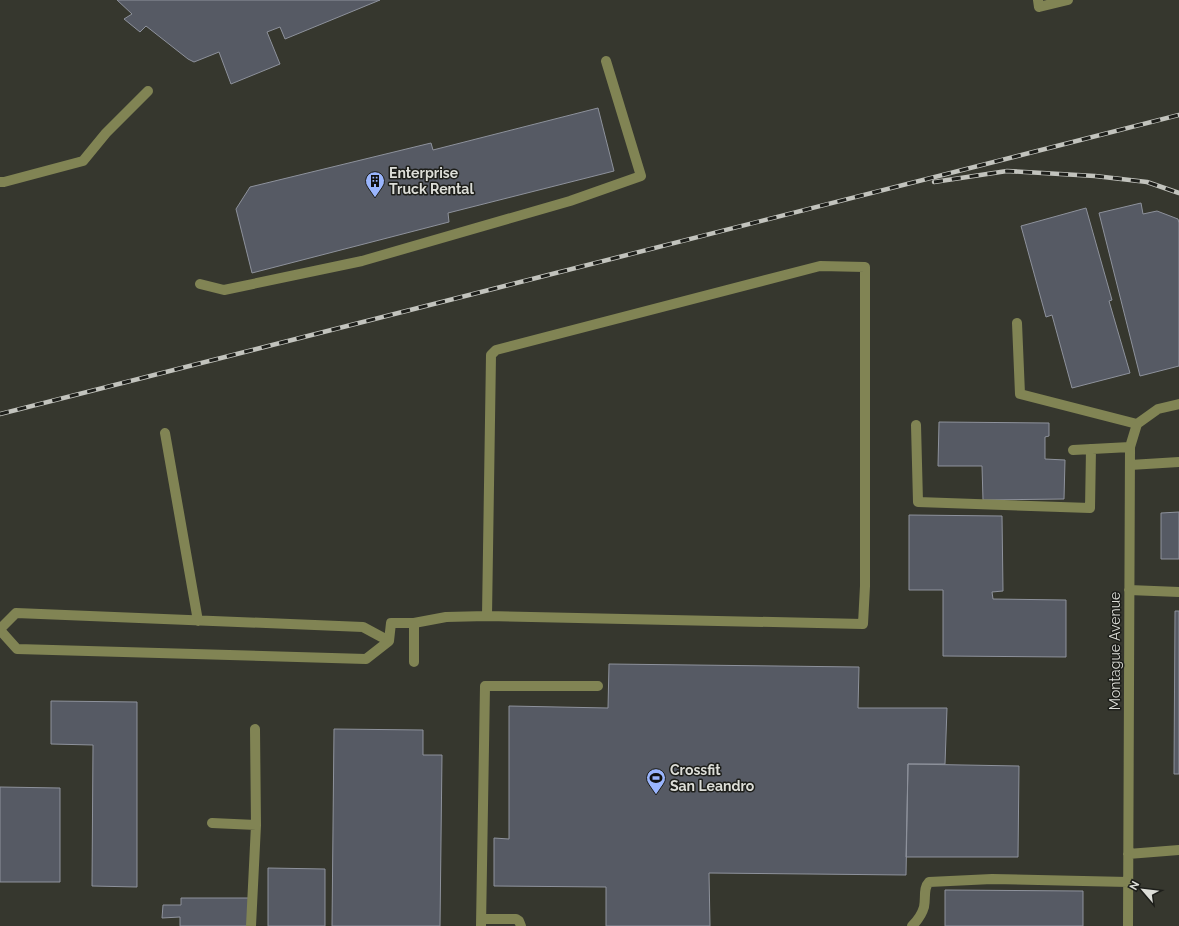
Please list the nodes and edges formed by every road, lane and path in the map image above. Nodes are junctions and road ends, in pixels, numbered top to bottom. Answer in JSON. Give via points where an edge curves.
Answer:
{"nodes":[{"id":1,"x":1038,"y":0,"type":"edge"},
{"id":2,"x":1068,"y":0,"type":"edge"},
{"id":3,"x":606,"y":61,"type":"dead end"},
{"id":4,"x":148,"y":91,"type":"dead end"},
{"id":5,"x":0,"y":182,"type":"edge"},
{"id":6,"x":200,"y":284,"type":"dead end"},
{"id":7,"x":1017,"y":323,"type":"dead end"},
{"id":8,"x":1179,"y":404,"type":"edge"},
{"id":9,"x":1137,"y":424,"type":"junction"},
{"id":10,"x":916,"y":425,"type":"dead end"},
{"id":11,"x":165,"y":433,"type":"dead end"},
{"id":12,"x":1130,"y":447,"type":"junction"},
{"id":13,"x":1091,"y":449,"type":"junction"},
{"id":14,"x":1073,"y":450,"type":"dead end"},
{"id":15,"x":1179,"y":462,"type":"edge"},
{"id":16,"x":1130,"y":465,"type":"junction"},
{"id":17,"x":1129,"y":590,"type":"junction"},
{"id":18,"x":1179,"y":592,"type":"edge"},
{"id":19,"x":486,"y":616,"type":"junction"},
{"id":20,"x":198,"y":621,"type":"junction"},
{"id":21,"x":414,"y":623,"type":"junction"},
{"id":22,"x":0,"y":629,"type":"edge"},
{"id":23,"x":389,"y":641,"type":"junction"},
{"id":24,"x":414,"y":662,"type":"dead end"},
{"id":25,"x":598,"y":686,"type":"dead end"},
{"id":26,"x":255,"y":729,"type":"dead end"},
{"id":27,"x":212,"y":823,"type":"dead end"},
{"id":28,"x":256,"y":825,"type":"junction"},
{"id":29,"x":1179,"y":850,"type":"edge"},
{"id":30,"x":1128,"y":854,"type":"junction"},
{"id":31,"x":1128,"y":882,"type":"junction"},
{"id":32,"x":481,"y":922,"type":"edge"},
{"id":33,"x":251,"y":926,"type":"edge"},
{"id":34,"x":521,"y":926,"type":"edge"},
{"id":35,"x":912,"y":926,"type":"edge"},
{"id":36,"x":1128,"y":926,"type":"edge"}],
"edges":[{"from":1,"to":2,"type":"lane","via":[[1039,7]]},
{"from":3,"to":6,"type":"lane","via":[[640,176],[570,201],[362,261],[224,290]]},
{"from":4,"to":5,"type":"lane","via":[[106,133],[84,161]]},
{"from":7,"to":9,"type":"lane","via":[[1020,394]]},
{"from":8,"to":9,"type":"lane","via":[[1158,409]]},
{"from":9,"to":12,"type":"lane","name":"Montague Avenue"},
{"from":10,"to":13,"type":"lane","via":[[918,502],[1090,508]]},
{"from":11,"to":20,"type":"lane"},
{"from":12,"to":13,"type":"lane"},
{"from":12,"to":16,"type":"lane","name":"Montague Avenue"},
{"from":13,"to":14,"type":"lane"},
{"from":15,"to":16,"type":"lane"},
{"from":16,"to":17,"type":"lane","name":"Montague Avenue"},
{"from":17,"to":18,"type":"lane"},
{"from":17,"to":30,"type":"lane","name":"Montague Avenue"},
{"from":19,"to":19,"type":"lane","via":[[864,624],[865,267],[820,266],[496,350],[491,355]]},
{"from":19,"to":21,"type":"lane","via":[[446,617]]},
{"from":20,"to":22,"type":"lane","via":[[16,613]]},
{"from":20,"to":23,"type":"lane","via":[[363,627]]},
{"from":21,"to":23,"type":"lane","via":[[391,623]]},
{"from":21,"to":24,"type":"lane"},
{"from":22,"to":23,"type":"lane","via":[[16,649],[366,659]]},
{"from":25,"to":32,"type":"lane","via":[[485,686]]},
{"from":26,"to":28,"type":"lane"},
{"from":27,"to":28,"type":"lane"},
{"from":28,"to":33,"type":"lane"},
{"from":29,"to":30,"type":"lane"},
{"from":30,"to":31,"type":"lane","name":"Montague Avenue"},
{"from":31,"to":35,"type":"lane","via":[[992,879],[929,882],[919,919]]},
{"from":31,"to":36,"type":"lane","name":"Montague Avenue"},
{"from":32,"to":34,"type":"lane","via":[[516,919]]}]}
